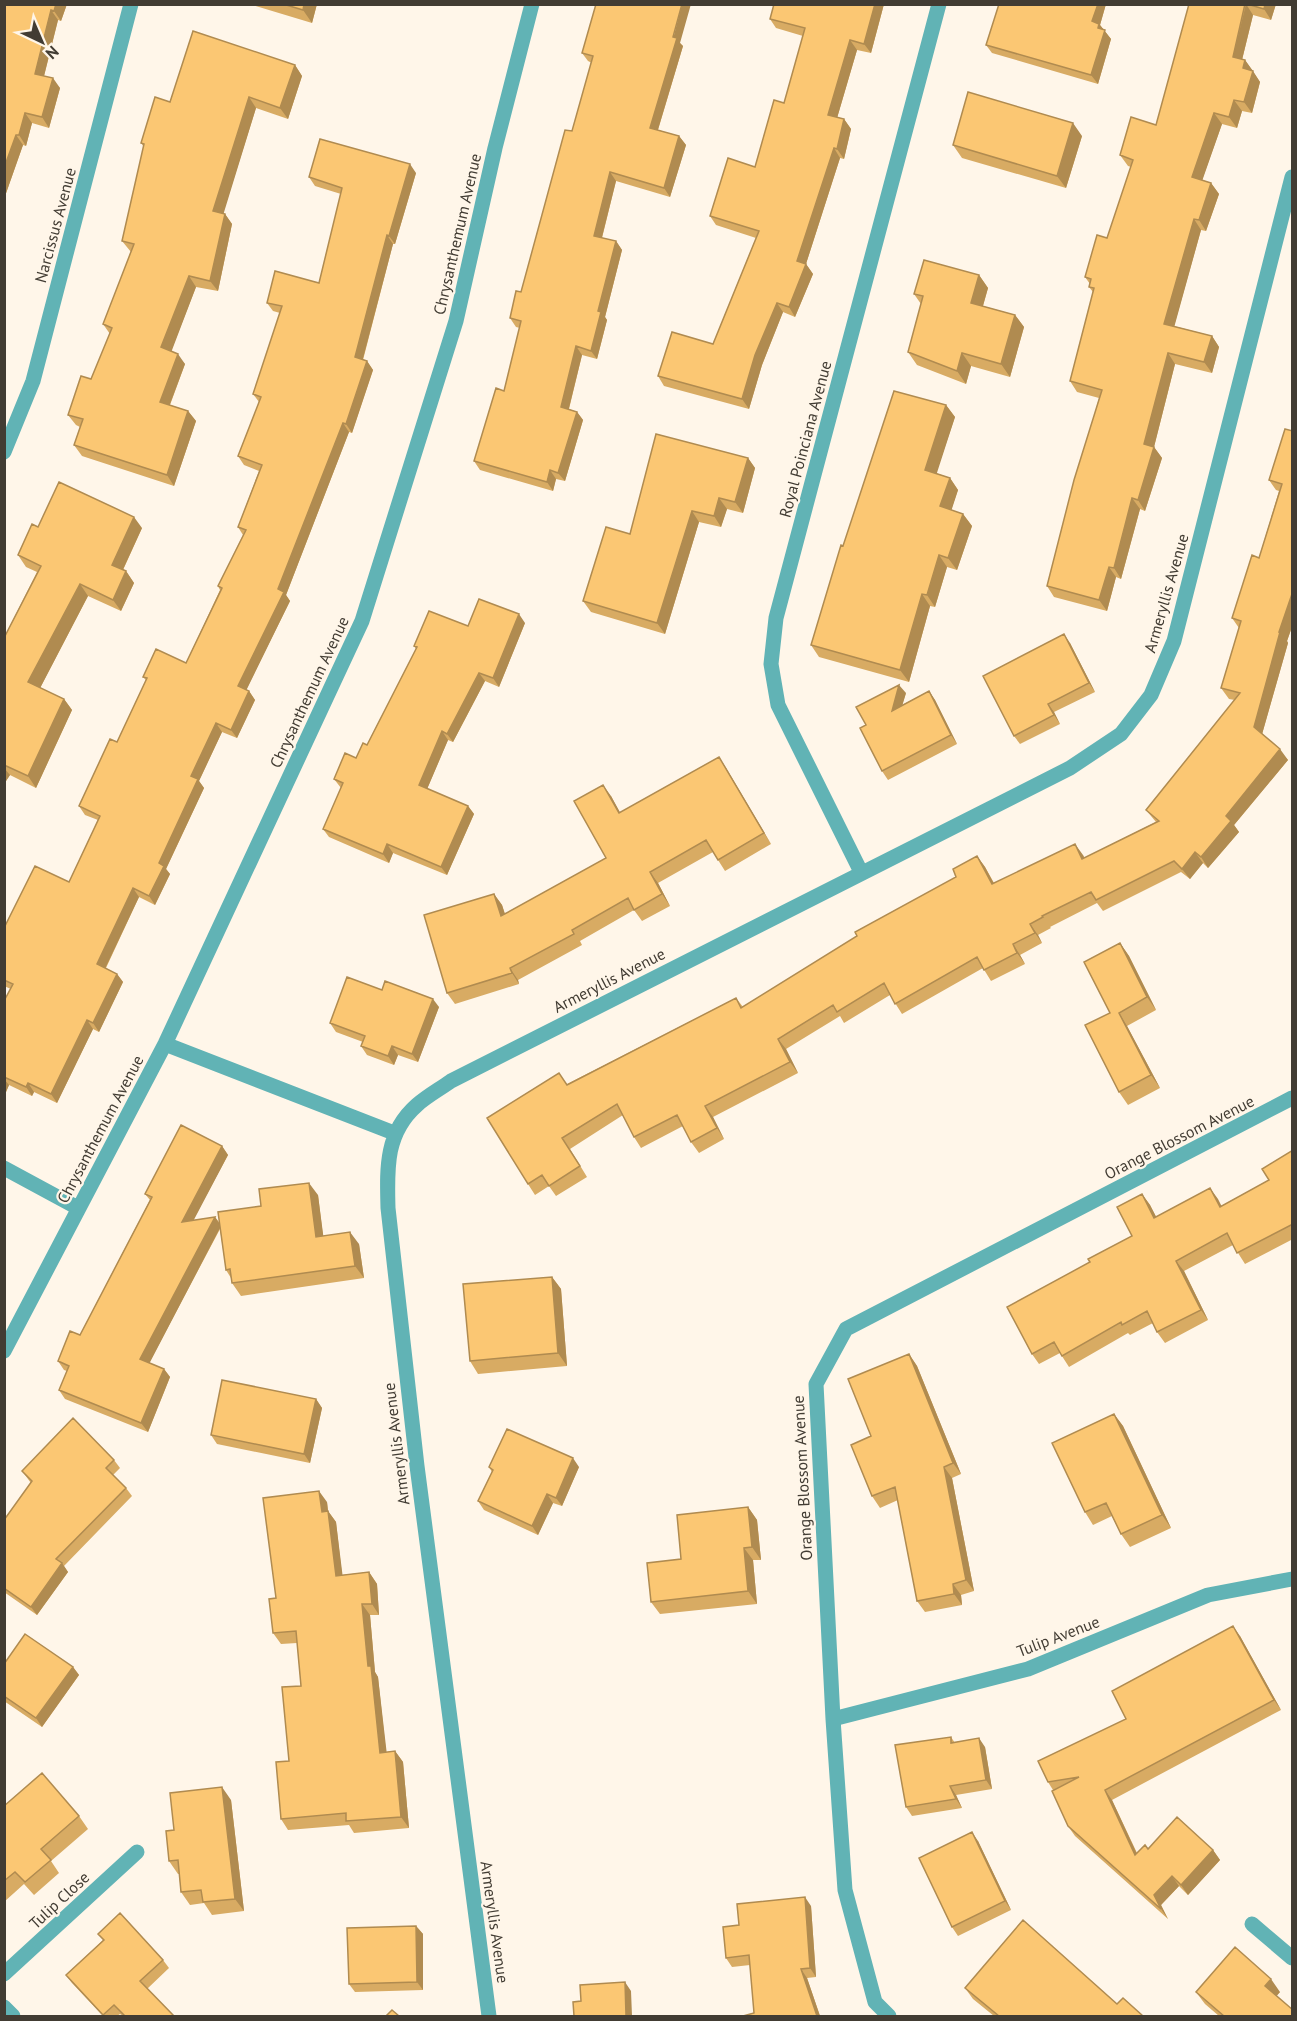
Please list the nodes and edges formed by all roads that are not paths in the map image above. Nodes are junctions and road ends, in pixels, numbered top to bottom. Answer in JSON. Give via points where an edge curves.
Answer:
{"nodes":[{"id":1,"x":131,"y":4,"type":"edge"},
{"id":2,"x":532,"y":4,"type":"edge"},
{"id":3,"x":939,"y":4,"type":"edge"},
{"id":4,"x":1293,"y":177,"type":"edge"},
{"id":5,"x":4,"y":452,"type":"edge"},
{"id":6,"x":861,"y":872,"type":"junction"},
{"id":7,"x":165,"y":1044,"type":"junction"},
{"id":8,"x":1293,"y":1098,"type":"edge"},
{"id":9,"x":394,"y":1133,"type":"junction"},
{"id":10,"x":4,"y":1168,"type":"edge"},
{"id":11,"x":78,"y":1208,"type":"junction"},
{"id":12,"x":4,"y":1351,"type":"edge"},
{"id":13,"x":1293,"y":1579,"type":"edge"},
{"id":14,"x":833,"y":1719,"type":"junction"},
{"id":15,"x":137,"y":1852,"type":"dead end"},
{"id":16,"x":1252,"y":1924,"type":"dead end"},
{"id":17,"x":1293,"y":1958,"type":"edge"},
{"id":18,"x":4,"y":1974,"type":"edge"},
{"id":19,"x":4,"y":2007,"type":"edge"},
{"id":20,"x":14,"y":2016,"type":"edge"},
{"id":21,"x":489,"y":2016,"type":"edge"},
{"id":22,"x":889,"y":2016,"type":"edge"}],
"edges":[{"from":1,"to":5,"type":"street","name":"Narcissus Avenue","via":[[33,381]]},
{"from":2,"to":7,"type":"street","name":"Chrysanthemum Avenue","via":[[456,321],[362,621]]},
{"from":3,"to":6,"type":"street","name":"Royal Poinciana Avenue","via":[[776,618],[771,664],[778,705]]},
{"from":4,"to":6,"type":"street","name":"Armeryllis Avenue","via":[[1174,641],[1151,695],[1121,734],[1070,768]]},
{"from":6,"to":9,"type":"street","name":"Armeryllis Avenue","via":[[451,1081],[416,1106]]},
{"from":7,"to":9,"type":"street"},
{"from":7,"to":11,"type":"street","name":"Chrysanthemum Avenue"},
{"from":8,"to":14,"type":"street","name":"Orange Blossom Avenue","via":[[846,1329],[816,1384]]},
{"from":9,"to":21,"type":"street","name":"Armeryllis Avenue","via":[[387,1165],[387,1208]]},
{"from":10,"to":11,"type":"street"},
{"from":11,"to":12,"type":"street","name":"Chrysanthemum Avenue"},
{"from":13,"to":14,"type":"street","name":"Tulip Avenue","via":[[1208,1595],[1028,1669]]},
{"from":14,"to":22,"type":"street","name":"Orange Blossom Avenue","via":[[845,1890],[875,2002]]},
{"from":15,"to":18,"type":"street","name":"Tulip Close"},
{"from":16,"to":17,"type":"street"},
{"from":19,"to":20,"type":"street"}]}
